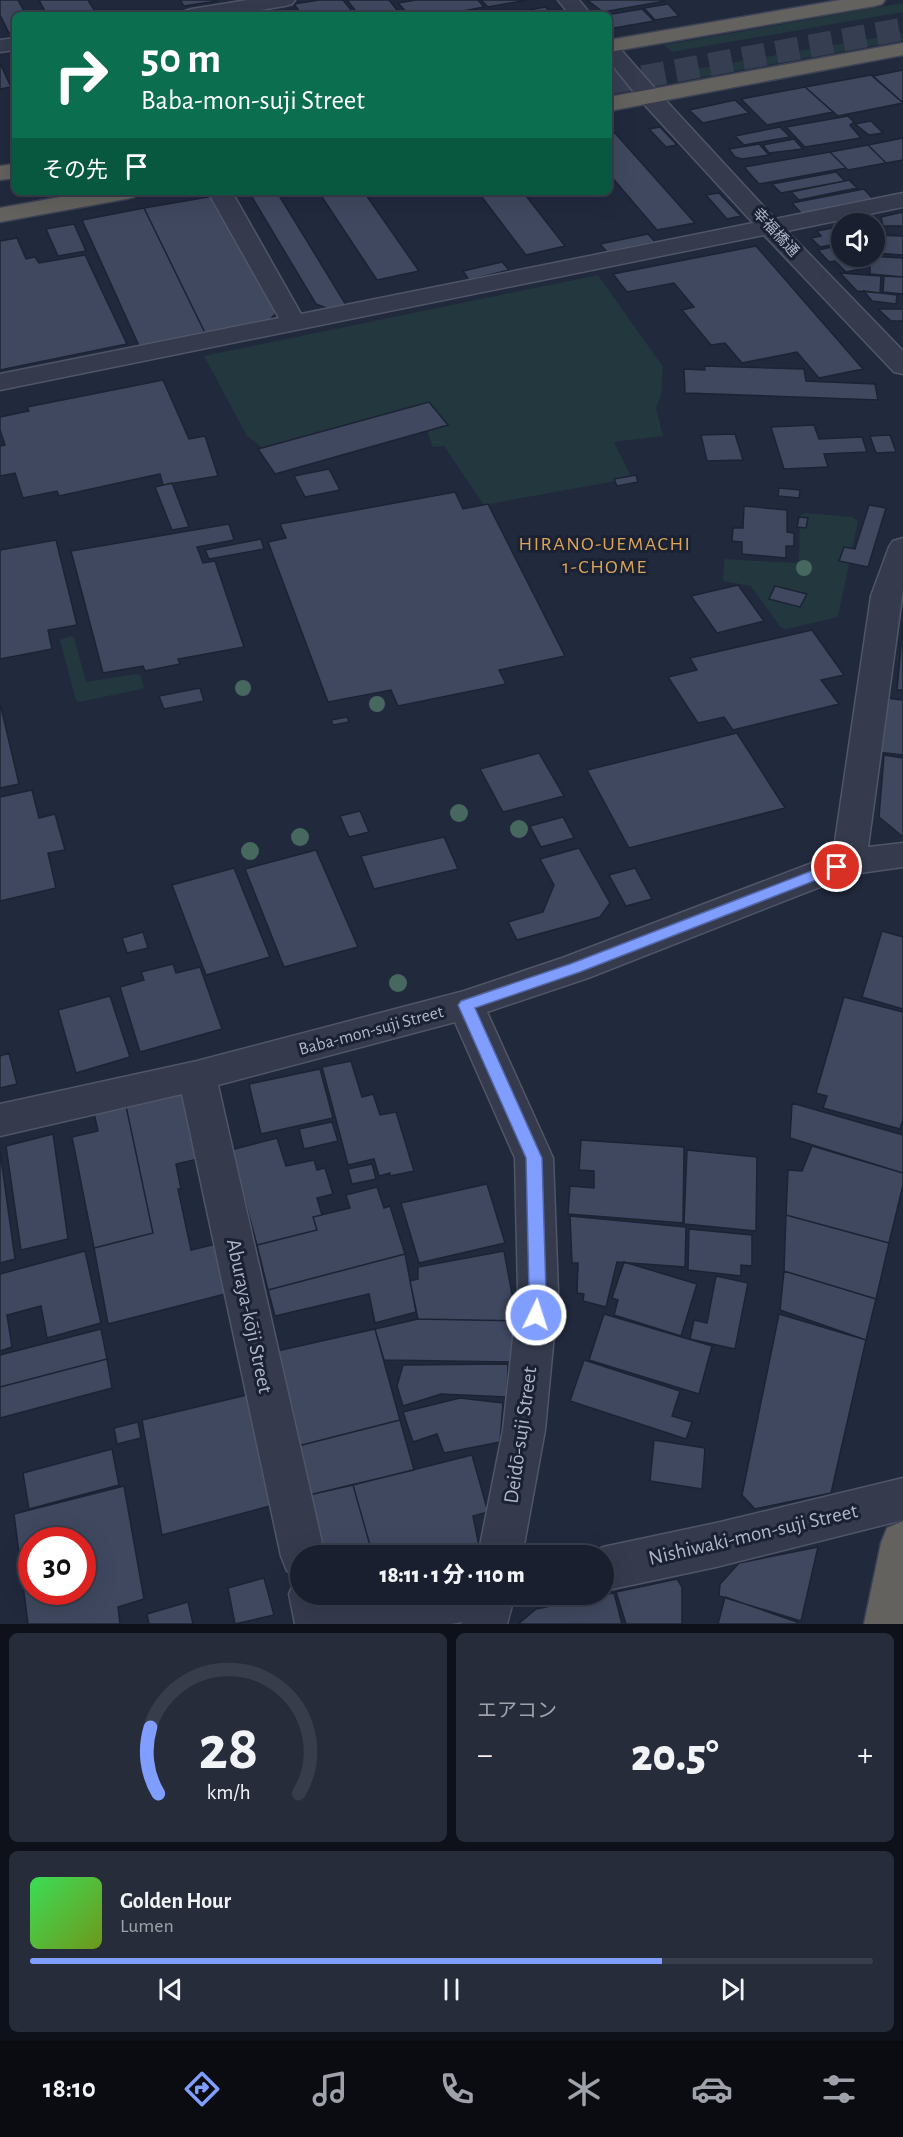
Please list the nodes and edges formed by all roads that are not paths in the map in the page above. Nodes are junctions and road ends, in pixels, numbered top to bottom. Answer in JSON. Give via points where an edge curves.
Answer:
{"nodes":[{"id":1,"x":285,"y":0,"type":"edge"},
{"id":2,"x":568,"y":0,"type":"edge"},
{"id":3,"x":875,"y":0,"type":"edge"},
{"id":4,"x":211,"y":12,"type":"edge"},
{"id":5,"x":578,"y":12,"type":"edge"},
{"id":6,"x":612,"y":49,"type":"edge"},
{"id":7,"x":903,"y":49,"type":"edge"},
{"id":8,"x":612,"y":51,"type":"edge"},
{"id":9,"x":647,"y":92,"type":"junction"},
{"id":10,"x":612,"y":103,"type":"edge"},
{"id":11,"x":110,"y":195,"type":"edge"},
{"id":12,"x":222,"y":195,"type":"edge"},
{"id":13,"x":903,"y":200,"type":"edge"},
{"id":14,"x":0,"y":215,"type":"edge"},
{"id":15,"x":770,"y":227,"type":"junction"},
{"id":16,"x":294,"y":323,"type":"junction"},
{"id":17,"x":903,"y":366,"type":"edge"},
{"id":18,"x":0,"y":382,"type":"edge"},
{"id":19,"x":903,"y":547,"type":"edge"},
{"id":20,"x":903,"y":855,"type":"edge"},
{"id":21,"x":849,"y":862,"type":"junction"},
{"id":22,"x":466,"y":1005,"type":"junction"},
{"id":23,"x":197,"y":1076,"type":"junction"},
{"id":24,"x":0,"y":1120,"type":"edge"},
{"id":25,"x":903,"y":1499,"type":"edge"},
{"id":26,"x":903,"y":1543,"type":"edge"},
{"id":27,"x":301,"y":1545,"type":"edge"},
{"id":28,"x":502,"y":1545,"type":"edge"},
{"id":29,"x":614,"y":1567,"type":"edge"},
{"id":30,"x":314,"y":1605,"type":"edge"},
{"id":31,"x":436,"y":1605,"type":"edge"},
{"id":32,"x":490,"y":1605,"type":"edge"},
{"id":33,"x":318,"y":1624,"type":"edge"},
{"id":34,"x":350,"y":1624,"type":"edge"},
{"id":35,"x":484,"y":1624,"type":"edge"},
{"id":36,"x":886,"y":1624,"type":"edge"}],
"edges":[{"from":1,"to":4,"type":"street"},
{"from":2,"to":5,"type":"street"},
{"from":3,"to":6,"type":"highway"},
{"from":7,"to":9,"type":"highway"},
{"from":8,"to":9,"type":"street","name":"幸福橋通"},
{"from":9,"to":10,"type":"highway"},
{"from":9,"to":15,"type":"street","name":"幸福橋通"},
{"from":11,"to":14,"type":"highway"},
{"from":12,"to":16,"type":"street"},
{"from":13,"to":15,"type":"street"},
{"from":15,"to":16,"type":"street"},
{"from":15,"to":17,"type":"street","name":"幸福橋通"},
{"from":16,"to":18,"type":"street"},
{"from":19,"to":21,"type":"street","via":[[886,596]]},
{"from":20,"to":21,"type":"street","name":"Baba-mon-suji Street"},
{"from":21,"to":22,"type":"street","name":"Baba-mon-suji Street","via":[[575,968]]},
{"from":22,"to":23,"type":"street","name":"Baba-mon-suji Street"},
{"from":22,"to":28,"type":"street","name":"Deidō-suji Street","via":[[534,1158],[538,1292],[524,1430]]},
{"from":23,"to":24,"type":"street","name":"Baba-mon-suji Street"},
{"from":23,"to":27,"type":"street","name":"Aburaya-kōji Street"},
{"from":25,"to":29,"type":"street","name":"Nishiwaki-mon-suji Street"},
{"from":26,"to":36,"type":"highway"},
{"from":30,"to":33,"type":"street"},
{"from":31,"to":34,"type":"street"},
{"from":32,"to":35,"type":"street"}]}
